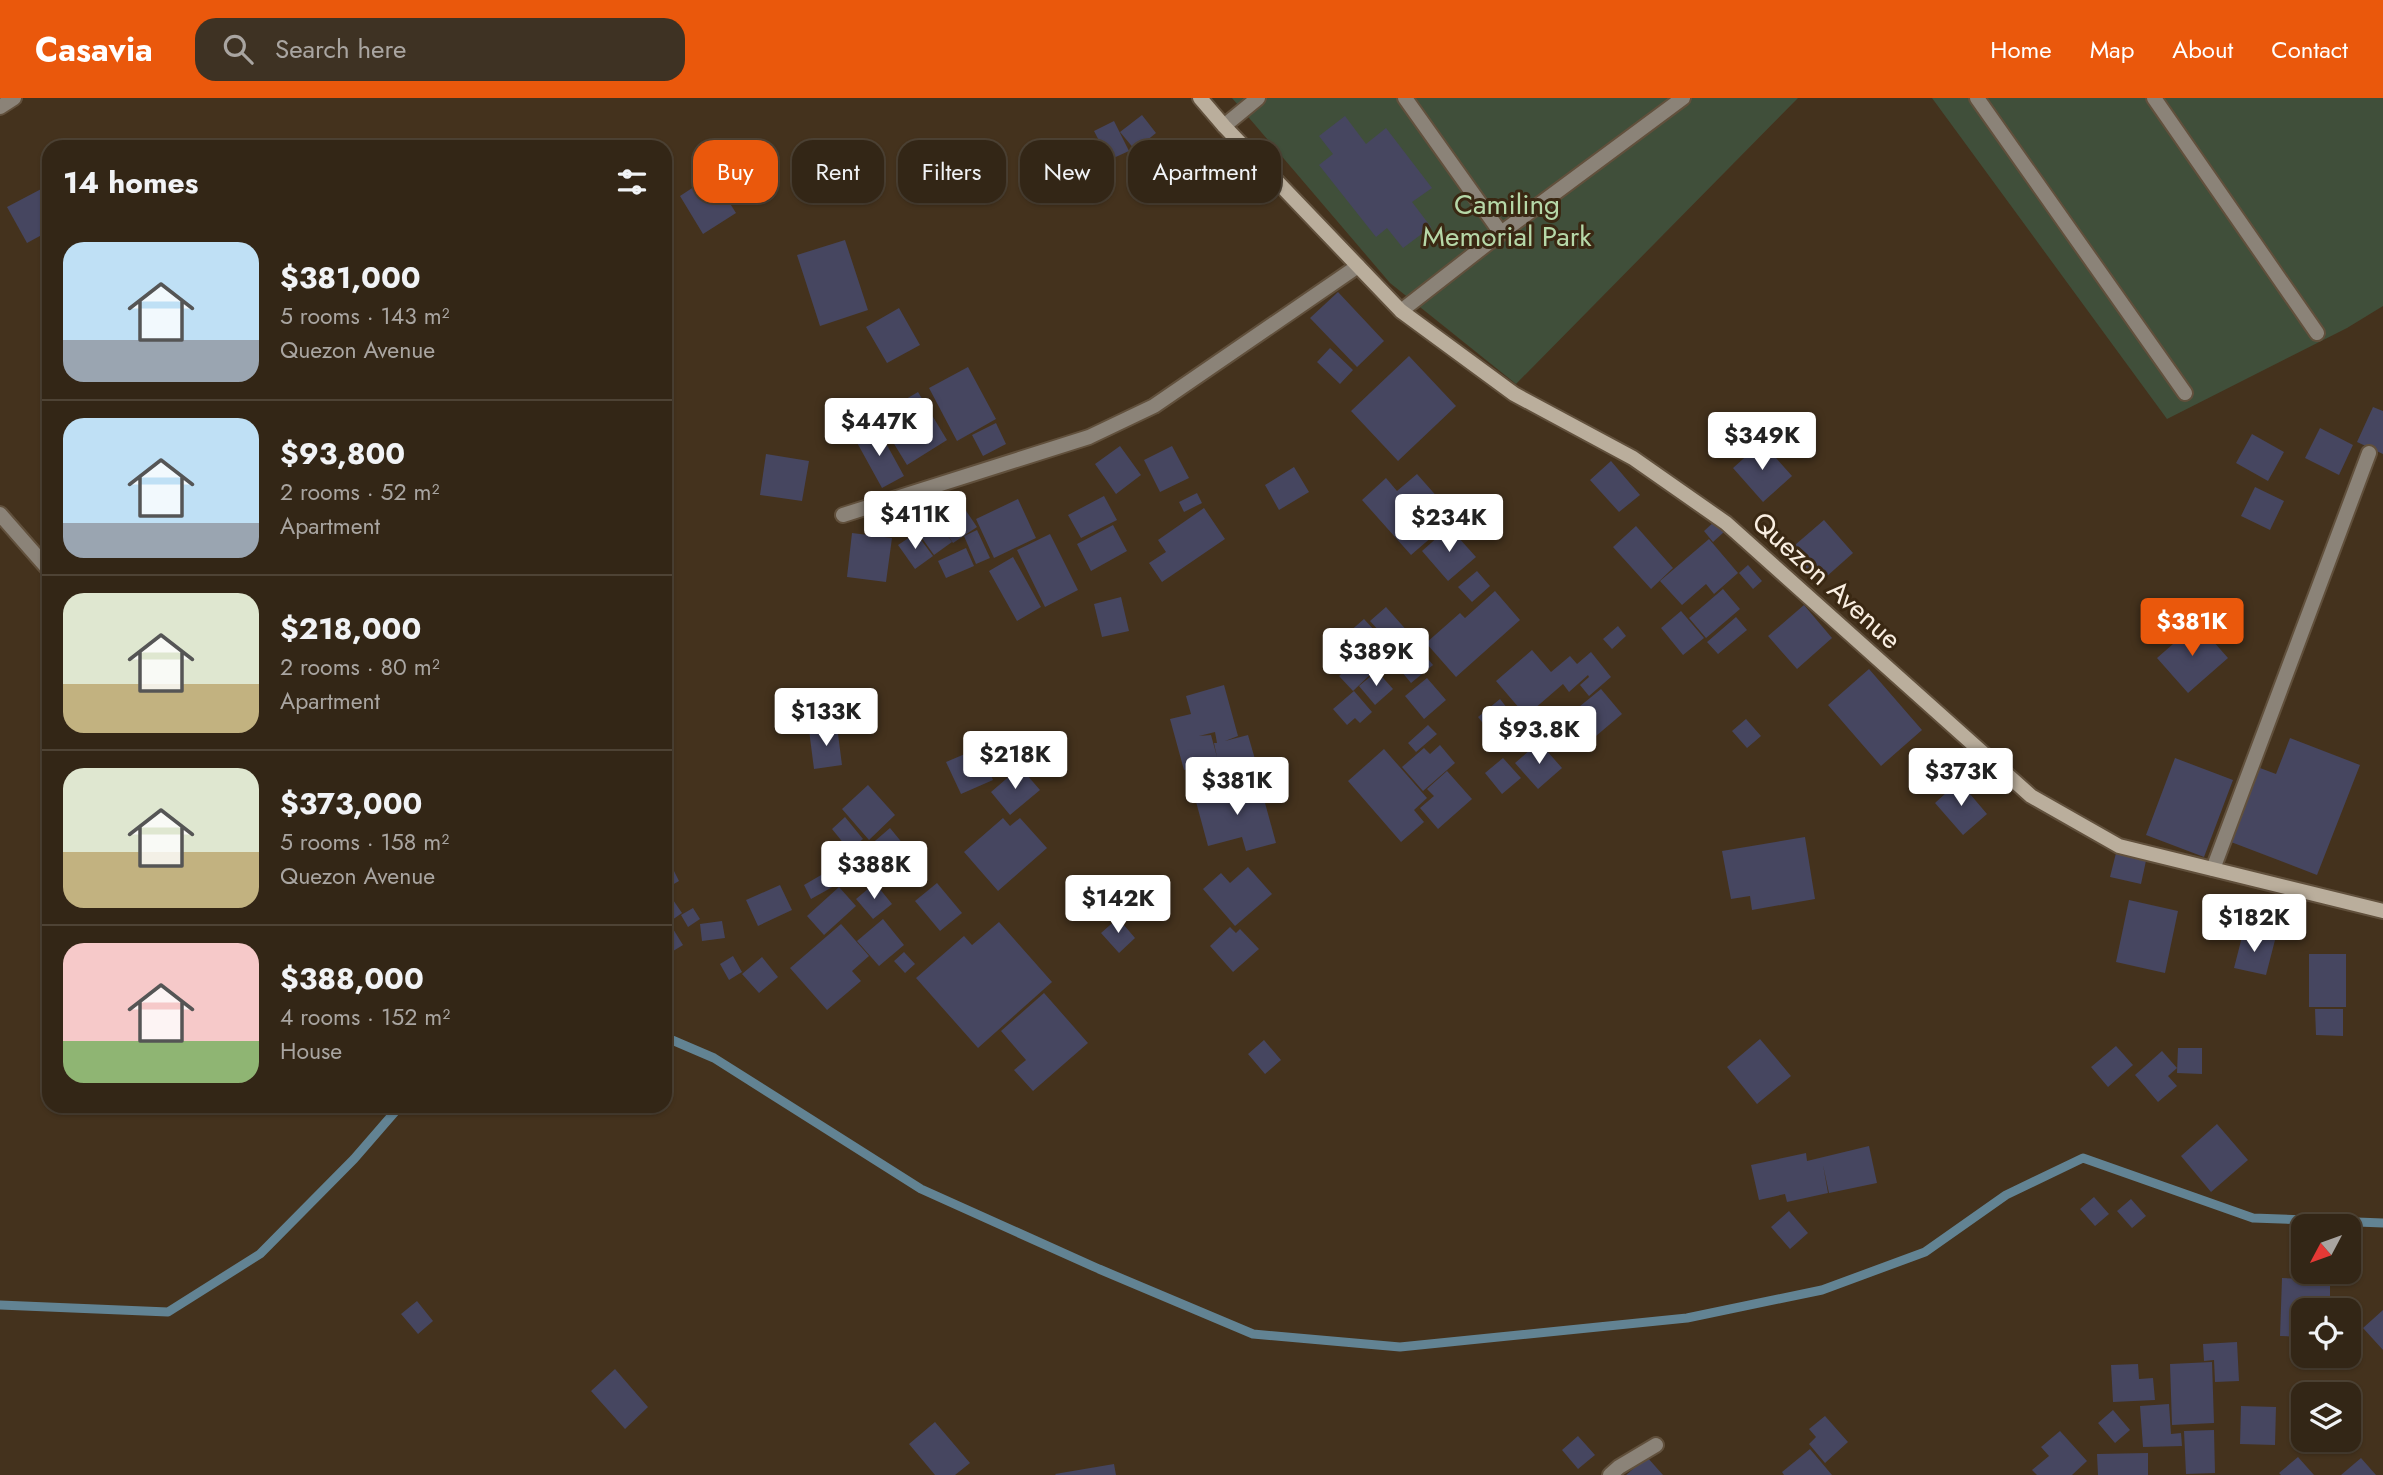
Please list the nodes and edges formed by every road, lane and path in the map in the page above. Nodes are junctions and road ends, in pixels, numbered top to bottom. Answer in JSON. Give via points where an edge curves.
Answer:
{"nodes":[{"id":1,"x":14,"y":98,"type":"edge"},
{"id":2,"x":1200,"y":98,"type":"edge"},
{"id":3,"x":1258,"y":98,"type":"edge"},
{"id":4,"x":1405,"y":98,"type":"edge"},
{"id":5,"x":1683,"y":98,"type":"edge"},
{"id":6,"x":1977,"y":98,"type":"edge"},
{"id":7,"x":2154,"y":98,"type":"edge"},
{"id":8,"x":0,"y":107,"type":"edge"},
{"id":9,"x":1224,"y":126,"type":"junction"},
{"id":10,"x":1500,"y":233,"type":"junction"},
{"id":11,"x":1358,"y":266,"type":"junction"},
{"id":12,"x":1401,"y":311,"type":"junction"},
{"id":13,"x":2317,"y":333,"type":"dead end"},
{"id":14,"x":2185,"y":393,"type":"dead end"},
{"id":15,"x":2369,"y":453,"type":"dead end"},
{"id":16,"x":0,"y":514,"type":"edge"},
{"id":17,"x":843,"y":515,"type":"dead end"},
{"id":18,"x":42,"y":562,"type":"edge"},
{"id":19,"x":2213,"y":869,"type":"junction"},
{"id":20,"x":2383,"y":911,"type":"edge"},
{"id":21,"x":1656,"y":1445,"type":"dead end"},
{"id":22,"x":1610,"y":1475,"type":"edge"}],
"edges":[{"from":1,"to":8,"type":"street"},
{"from":2,"to":9,"type":"street","name":"Quezon Avenue"},
{"from":3,"to":9,"type":"street"},
{"from":4,"to":10,"type":"street"},
{"from":5,"to":10,"type":"street"},
{"from":6,"to":14,"type":"street"},
{"from":7,"to":13,"type":"street"},
{"from":9,"to":11,"type":"street","name":"Quezon Avenue"},
{"from":10,"to":12,"type":"street"},
{"from":11,"to":12,"type":"street","name":"Quezon Avenue"},
{"from":11,"to":17,"type":"street","via":[[1154,406],[1089,437]]},
{"from":12,"to":19,"type":"street","name":"Quezon Avenue","via":[[1514,394],[1633,458],[1726,523],[2031,796],[2119,846]]},
{"from":15,"to":19,"type":"street"},
{"from":16,"to":18,"type":"street"},
{"from":19,"to":20,"type":"street","name":"Quezon Avenue"},
{"from":21,"to":22,"type":"street"}]}
